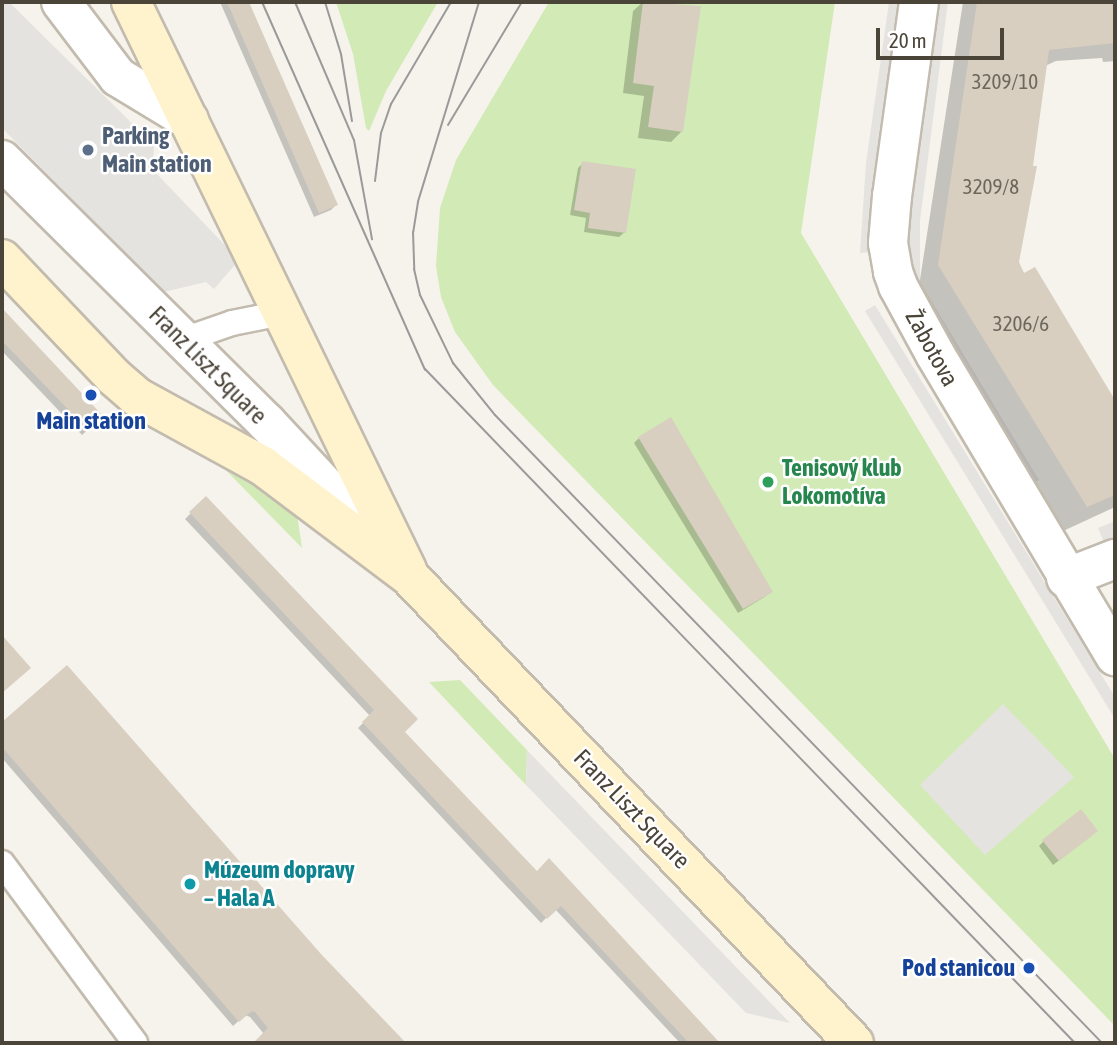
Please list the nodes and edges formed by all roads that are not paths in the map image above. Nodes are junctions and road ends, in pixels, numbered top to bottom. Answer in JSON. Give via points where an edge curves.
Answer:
{"nodes":[{"id":1,"x":61,"y":2,"type":"edge"},
{"id":2,"x":131,"y":2,"type":"edge"},
{"id":3,"x":919,"y":2,"type":"edge"},
{"id":4,"x":189,"y":120,"type":"junction"},
{"id":5,"x":2,"y":160,"type":"edge"},
{"id":6,"x":2,"y":259,"type":"edge"},
{"id":7,"x":282,"y":313,"type":"junction"},
{"id":8,"x":183,"y":340,"type":"junction"},
{"id":9,"x":1115,"y":559,"type":"edge"},
{"id":10,"x":409,"y":576,"type":"junction"},
{"id":11,"x":1066,"y":578,"type":"junction"},
{"id":12,"x":1115,"y":656,"type":"edge"},
{"id":13,"x":2,"y":863,"type":"edge"},
{"id":14,"x":135,"y":1043,"type":"edge"},
{"id":15,"x":854,"y":1043,"type":"edge"}],
"edges":[{"from":1,"to":4,"type":"street","via":[[118,77]]},
{"from":2,"to":4,"type":"street","name":"Franz Liszt Square"},
{"from":3,"to":11,"type":"street","name":"Žabotova","via":[[892,196],[890,258],[898,286],[935,354]]},
{"from":4,"to":7,"type":"street","name":"Franz Liszt Square"},
{"from":5,"to":8,"type":"street","name":"Franz Liszt Square"},
{"from":6,"to":10,"type":"street","name":"Franz Liszt Square","via":[[137,397],[263,466]]},
{"from":7,"to":8,"type":"lane","via":[[232,323]]},
{"from":7,"to":10,"type":"street","name":"Franz Liszt Square"},
{"from":8,"to":10,"type":"street","name":"Franz Liszt Square"},
{"from":9,"to":11,"type":"street"},
{"from":10,"to":15,"type":"street","name":"Franz Liszt Square"},
{"from":11,"to":12,"type":"street","name":"Žabotova"},
{"from":13,"to":14,"type":"lane"}]}
